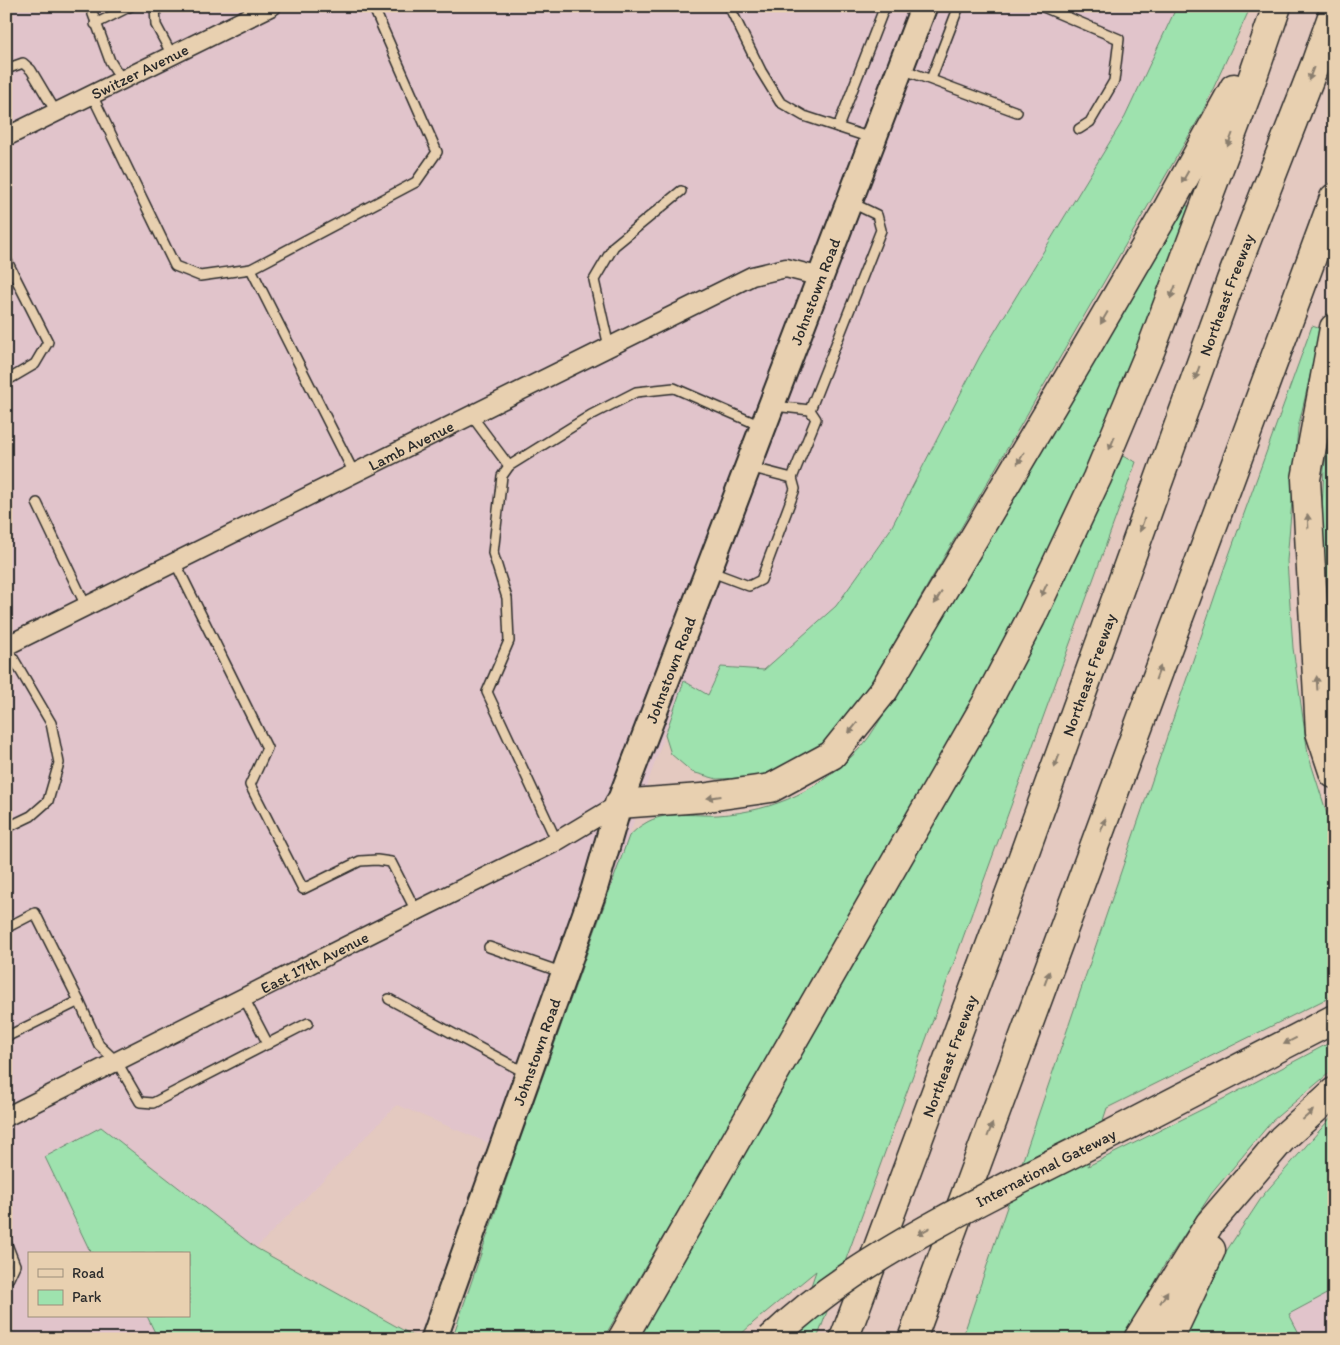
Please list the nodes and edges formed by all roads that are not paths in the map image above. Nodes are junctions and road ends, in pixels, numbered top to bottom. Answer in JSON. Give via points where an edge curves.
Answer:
{"nodes":[{"id":1,"x":90,"y":6,"type":"edge"},
{"id":2,"x":131,"y":6,"type":"edge"},
{"id":3,"x":155,"y":6,"type":"edge"},
{"id":4,"x":272,"y":6,"type":"edge"},
{"id":5,"x":373,"y":6,"type":"edge"},
{"id":6,"x":729,"y":6,"type":"edge"},
{"id":7,"x":885,"y":6,"type":"edge"},
{"id":8,"x":959,"y":6,"type":"edge"},
{"id":9,"x":1041,"y":6,"type":"edge"},
{"id":10,"x":921,"y":8,"type":"edge"},
{"id":11,"x":1276,"y":9,"type":"edge"},
{"id":12,"x":1334,"y":11,"type":"edge"},
{"id":13,"x":95,"y":24,"type":"junction"},
{"id":14,"x":172,"y":56,"type":"junction"},
{"id":15,"x":900,"y":68,"type":"junction"},
{"id":16,"x":6,"y":69,"type":"edge"},
{"id":17,"x":931,"y":79,"type":"junction"},
{"id":18,"x":122,"y":80,"type":"junction"},
{"id":19,"x":92,"y":95,"type":"junction"},
{"id":20,"x":56,"y":112,"type":"junction"},
{"id":21,"x":1017,"y":112,"type":"dead end"},
{"id":22,"x":838,"y":127,"type":"junction"},
{"id":23,"x":1080,"y":130,"type":"dead end"},
{"id":24,"x":6,"y":137,"type":"edge"},
{"id":25,"x":873,"y":139,"type":"junction"},
{"id":26,"x":681,"y":191,"type":"dead end"},
{"id":27,"x":1334,"y":198,"type":"edge"},
{"id":28,"x":850,"y":202,"type":"junction"},
{"id":29,"x":6,"y":259,"type":"edge"},
{"id":30,"x":251,"y":269,"type":"junction"},
{"id":31,"x":821,"y":276,"type":"junction"},
{"id":32,"x":1334,"y":328,"type":"edge"},
{"id":33,"x":609,"y":347,"type":"junction"},
{"id":34,"x":6,"y":382,"type":"edge"},
{"id":35,"x":810,"y":410,"type":"junction"},
{"id":36,"x":471,"y":415,"type":"junction"},
{"id":37,"x":768,"y":416,"type":"junction"},
{"id":38,"x":509,"y":466,"type":"junction"},
{"id":39,"x":748,"y":467,"type":"junction"},
{"id":40,"x":354,"y":473,"type":"junction"},
{"id":41,"x":792,"y":478,"type":"junction"},
{"id":42,"x":36,"y":503,"type":"dead end"},
{"id":43,"x":175,"y":562,"type":"junction"},
{"id":44,"x":708,"y":571,"type":"junction"},
{"id":45,"x":86,"y":606,"type":"junction"},
{"id":46,"x":6,"y":646,"type":"edge"},
{"id":47,"x":1334,"y":774,"type":"edge"},
{"id":48,"x":619,"y":804,"type":"junction"},
{"id":49,"x":6,"y":828,"type":"edge"},
{"id":50,"x":557,"y":842,"type":"junction"},
{"id":51,"x":416,"y":911,"type":"junction"},
{"id":52,"x":6,"y":928,"type":"edge"},
{"id":53,"x":489,"y":947,"type":"dead end"},
{"id":54,"x":564,"y":973,"type":"junction"},
{"id":55,"x":244,"y":998,"type":"junction"},
{"id":56,"x":389,"y":998,"type":"dead end"},
{"id":57,"x":79,"y":1001,"type":"junction"},
{"id":58,"x":1334,"y":1019,"type":"edge"},
{"id":59,"x":308,"y":1023,"type":"dead end"},
{"id":60,"x":6,"y":1037,"type":"edge"},
{"id":61,"x":268,"y":1044,"type":"junction"},
{"id":62,"x":117,"y":1062,"type":"junction"},
{"id":63,"x":529,"y":1074,"type":"junction"},
{"id":64,"x":1334,"y":1092,"type":"edge"},
{"id":65,"x":6,"y":1117,"type":"edge"},
{"id":66,"x":1282,"y":1139,"type":"junction"},
{"id":67,"x":950,"y":1238,"type":"junction"},
{"id":68,"x":6,"y":1242,"type":"edge"},
{"id":69,"x":6,"y":1280,"type":"edge"},
{"id":70,"x":434,"y":1339,"type":"edge"},
{"id":71,"x":622,"y":1339,"type":"edge"},
{"id":72,"x":771,"y":1339,"type":"edge"},
{"id":73,"x":844,"y":1339,"type":"edge"},
{"id":74,"x":912,"y":1339,"type":"edge"},
{"id":75,"x":926,"y":1339,"type":"edge"},
{"id":76,"x":1138,"y":1339,"type":"edge"},
{"id":77,"x":1169,"y":1339,"type":"edge"}],
"edges":[{"from":1,"to":13,"type":"lane"},
{"from":2,"to":13,"type":"lane"},
{"from":3,"to":14,"type":"lane","via":[[156,25]]},
{"from":4,"to":14,"type":"street","name":"Switzer Avenue"},
{"from":5,"to":30,"type":"lane","via":[[437,152],[416,182]]},
{"from":6,"to":22,"type":"lane","via":[[780,102],[804,116]]},
{"from":7,"to":22,"type":"lane"},
{"from":8,"to":17,"type":"lane"},
{"from":9,"to":23,"type":"lane","via":[[1119,39],[1114,80],[1090,122]]},
{"from":10,"to":15,"type":"main road","name":"Johnstown Road"},
{"from":11,"to":48,"type":"highway","one_way":true,"via":[[1160,221],[884,690],[832,754],[772,788],[701,798]]},
{"from":11,"to":71,"type":"highway","one_way":true,"via":[[1151,349],[1097,478],[1031,618],[972,730]]},
{"from":12,"to":73,"type":"highway","name":"Northeast Freeway","one_way":true,"via":[[1231,280]]},
{"from":13,"to":18,"type":"lane","via":[[110,61]]},
{"from":14,"to":18,"type":"street","name":"Switzer Avenue"},
{"from":15,"to":17,"type":"lane"},
{"from":15,"to":25,"type":"main road","name":"Johnstown Road"},
{"from":16,"to":20,"type":"lane","via":[[23,63],[31,70]]},
{"from":17,"to":21,"type":"lane"},
{"from":18,"to":19,"type":"street","name":"Switzer Avenue"},
{"from":19,"to":20,"type":"street","name":"Switzer Avenue"},
{"from":19,"to":30,"type":"lane","via":[[175,266],[200,276]]},
{"from":20,"to":24,"type":"street","name":"Switzer Avenue"},
{"from":22,"to":25,"type":"lane"},
{"from":25,"to":28,"type":"main road","name":"Johnstown Road"},
{"from":26,"to":33,"type":"lane","via":[[614,246],[594,280]]},
{"from":67,"to":27,"type":"highway","one_way":true},
{"from":28,"to":31,"type":"main road","name":"Johnstown Road"},
{"from":28,"to":35,"type":"lane","via":[[877,215],[881,230]]},
{"from":29,"to":34,"type":"lane","via":[[48,342],[35,364]]},
{"from":30,"to":40,"type":"lane"},
{"from":31,"to":33,"type":"street","name":"Lamb Avenue","via":[[786,268],[752,276]]},
{"from":31,"to":37,"type":"main road","name":"Johnstown Road"},
{"from":47,"to":32,"type":"highway","one_way":true,"via":[[1320,732],[1306,478]]},
{"from":33,"to":36,"type":"street","name":"Lamb Avenue"},
{"from":35,"to":37,"type":"lane"},
{"from":35,"to":41,"type":"lane","via":[[816,419]]},
{"from":36,"to":38,"type":"lane"},
{"from":36,"to":40,"type":"street","name":"Lamb Avenue"},
{"from":37,"to":38,"type":"lane","via":[[674,388],[636,392],[591,415]]},
{"from":37,"to":39,"type":"main road","name":"Johnstown Road"},
{"from":38,"to":50,"type":"lane","via":[[502,476],[493,553],[507,598],[509,641],[486,692]]},
{"from":39,"to":41,"type":"lane"},
{"from":39,"to":44,"type":"main road","name":"Johnstown Road"},
{"from":40,"to":43,"type":"street","name":"Lamb Avenue"},
{"from":41,"to":44,"type":"lane","via":[[795,489],[761,580],[749,586]]},
{"from":42,"to":45,"type":"lane"},
{"from":43,"to":45,"type":"street","name":"Lamb Avenue"},
{"from":43,"to":51,"type":"lane","via":[[267,748],[250,784],[302,889],[360,861],[391,862]]},
{"from":44,"to":48,"type":"main road","name":"Johnstown Road"},
{"from":45,"to":46,"type":"street","name":"Lamb Avenue"},
{"from":46,"to":49,"type":"lane","via":[[51,723],[59,763],[48,801],[31,816]]},
{"from":48,"to":50,"type":"street","name":"East 17th Avenue"},
{"from":48,"to":54,"type":"main road","name":"Johnstown Road","via":[[594,890]]},
{"from":50,"to":51,"type":"street","name":"East 17th Avenue"},
{"from":51,"to":55,"type":"street","name":"East 17th Avenue"},
{"from":52,"to":57,"type":"lane","via":[[35,913]]},
{"from":53,"to":54,"type":"lane"},
{"from":54,"to":63,"type":"main road","name":"Johnstown Road"},
{"from":55,"to":61,"type":"lane"},
{"from":55,"to":62,"type":"street","name":"East 17th Avenue"},
{"from":56,"to":63,"type":"lane"},
{"from":57,"to":60,"type":"lane"},
{"from":57,"to":62,"type":"lane","via":[[99,1045]]},
{"from":58,"to":72,"type":"highway","name":"International Gateway","one_way":true,"bridge":true,"via":[[972,1205],[875,1259],[808,1306]]},
{"from":59,"to":61,"type":"lane"},
{"from":61,"to":62,"type":"lane","via":[[153,1104],[140,1102]]},
{"from":62,"to":65,"type":"street","name":"East 17th Avenue"},
{"from":63,"to":70,"type":"main road","name":"Johnstown Road"},
{"from":66,"to":64,"type":"highway","one_way":true},
{"from":76,"to":66,"type":"highway","one_way":true,"via":[[1210,1223]]},
{"from":66,"to":77,"type":"highway","via":[[1221,1230]]},
{"from":67,"to":74,"type":"highway"},
{"from":67,"to":75,"type":"highway"},
{"from":68,"to":69,"type":"lane","via":[[15,1265]]}]}
